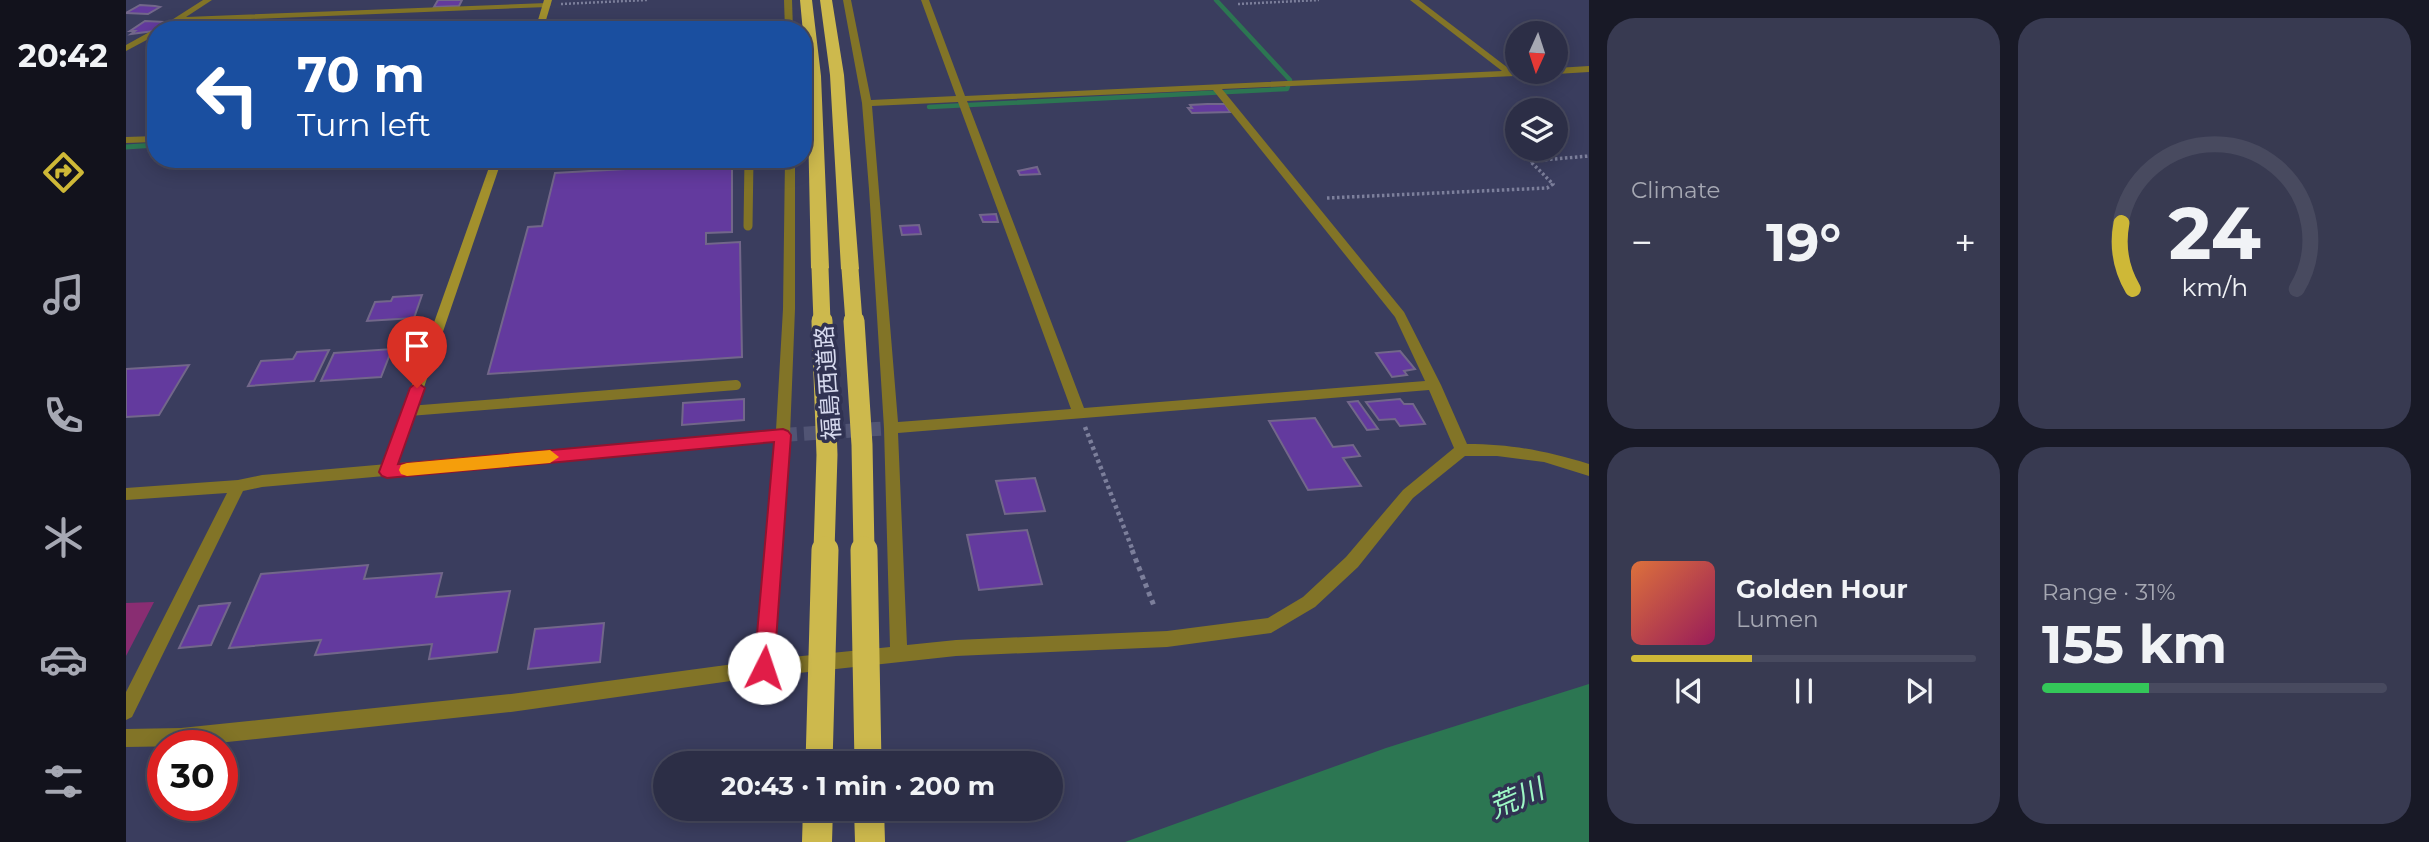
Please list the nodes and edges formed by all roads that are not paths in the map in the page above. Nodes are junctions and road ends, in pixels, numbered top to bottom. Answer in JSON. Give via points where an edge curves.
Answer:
{"nodes":[{"id":1,"x":208,"y":0,"type":"edge"},
{"id":2,"x":788,"y":0,"type":"edge"},
{"id":3,"x":807,"y":0,"type":"edge"},
{"id":4,"x":826,"y":0,"type":"edge"},
{"id":5,"x":847,"y":0,"type":"edge"},
{"id":6,"x":925,"y":0,"type":"edge"},
{"id":7,"x":1414,"y":0,"type":"edge"},
{"id":8,"x":548,"y":2,"type":"edge"},
{"id":9,"x":178,"y":20,"type":"joint"},
{"id":10,"x":542,"y":21,"type":"edge"},
{"id":11,"x":789,"y":21,"type":"edge"},
{"id":12,"x":809,"y":21,"type":"edge"},
{"id":13,"x":126,"y":36,"type":"edge"},
{"id":14,"x":147,"y":37,"type":"joint"},
{"id":15,"x":126,"y":48,"type":"edge"},
{"id":16,"x":812,"y":54,"type":"edge"},
{"id":17,"x":1505,"y":69,"type":"edge"},
{"id":18,"x":1589,"y":69,"type":"edge"},
{"id":19,"x":1568,"y":70,"type":"edge"},
{"id":20,"x":1505,"y":73,"type":"edge"},
{"id":21,"x":1215,"y":87,"type":"junction"},
{"id":22,"x":962,"y":99,"type":"junction"},
{"id":23,"x":867,"y":103,"type":"junction"},
{"id":24,"x":147,"y":139,"type":"edge"},
{"id":25,"x":126,"y":140,"type":"edge"},
{"id":26,"x":494,"y":168,"type":"edge"},
{"id":27,"x":749,"y":168,"type":"edge"},
{"id":28,"x":790,"y":168,"type":"edge"},
{"id":29,"x":748,"y":226,"type":"dead end"},
{"id":30,"x":736,"y":385,"type":"dead end"},
{"id":31,"x":1434,"y":385,"type":"junction"},
{"id":32,"x":409,"y":411,"type":"junction"},
{"id":33,"x":1080,"y":414,"type":"junction"},
{"id":34,"x":891,"y":428,"type":"junction"},
{"id":35,"x":783,"y":435,"type":"junction"},
{"id":36,"x":1462,"y":450,"type":"junction"},
{"id":37,"x":1589,"y":470,"type":"edge"},
{"id":38,"x":387,"y":472,"type":"junction"},
{"id":39,"x":238,"y":485,"type":"junction"},
{"id":40,"x":126,"y":494,"type":"edge"},
{"id":41,"x":899,"y":654,"type":"junction"},
{"id":42,"x":764,"y":668,"type":"junction"},
{"id":43,"x":126,"y":711,"type":"edge"},
{"id":44,"x":126,"y":738,"type":"edge"},
{"id":45,"x":819,"y":751,"type":"edge"},
{"id":46,"x":868,"y":751,"type":"edge"},
{"id":47,"x":818,"y":821,"type":"edge"},
{"id":48,"x":869,"y":821,"type":"edge"},
{"id":49,"x":817,"y":842,"type":"edge"},
{"id":50,"x":870,"y":842,"type":"edge"}],
"edges":[{"from":1,"to":9,"type":"street"},
{"from":2,"to":11,"type":"street"},
{"from":3,"to":12,"type":"highway","name":"福島西道路","bridge":true},
{"from":4,"to":46,"type":"highway","name":"福島西道路","bridge":true,"via":[[837,75],[862,445]]},
{"from":5,"to":23,"type":"street"},
{"from":6,"to":22,"type":"street"},
{"from":7,"to":17,"type":"street"},
{"from":8,"to":9,"type":"street"},
{"from":8,"to":10,"type":"street"},
{"from":13,"to":14,"type":"street"},
{"from":14,"to":15,"type":"street"},
{"from":16,"to":45,"type":"highway","name":"福島西道路","bridge":true,"via":[[827,455]]},
{"from":18,"to":19,"type":"street"},
{"from":20,"to":21,"type":"street"},
{"from":21,"to":22,"type":"street"},
{"from":21,"to":31,"type":"street","via":[[1400,315]]},
{"from":22,"to":23,"type":"street"},
{"from":22,"to":33,"type":"street"},
{"from":23,"to":34,"type":"street"},
{"from":24,"to":25,"type":"street"},
{"from":26,"to":32,"type":"street"},
{"from":27,"to":29,"type":"lane"},
{"from":28,"to":35,"type":"street"},
{"from":30,"to":32,"type":"lane"},
{"from":31,"to":33,"type":"street"},
{"from":31,"to":36,"type":"street"},
{"from":32,"to":38,"type":"street"},
{"from":33,"to":34,"type":"street"},
{"from":34,"to":41,"type":"street"},
{"from":35,"to":38,"type":"street"},
{"from":35,"to":42,"type":"street"},
{"from":36,"to":37,"type":"street","via":[[1544,456]]},
{"from":36,"to":41,"type":"street","via":[[1408,494],[1352,562],[1309,602],[1271,625],[1167,639]]},
{"from":38,"to":39,"type":"street"},
{"from":39,"to":40,"type":"street"},
{"from":39,"to":43,"type":"street"},
{"from":41,"to":42,"type":"street"},
{"from":42,"to":44,"type":"street","via":[[511,703],[181,737]]},
{"from":47,"to":49,"type":"highway"},
{"from":48,"to":50,"type":"highway"}]}
